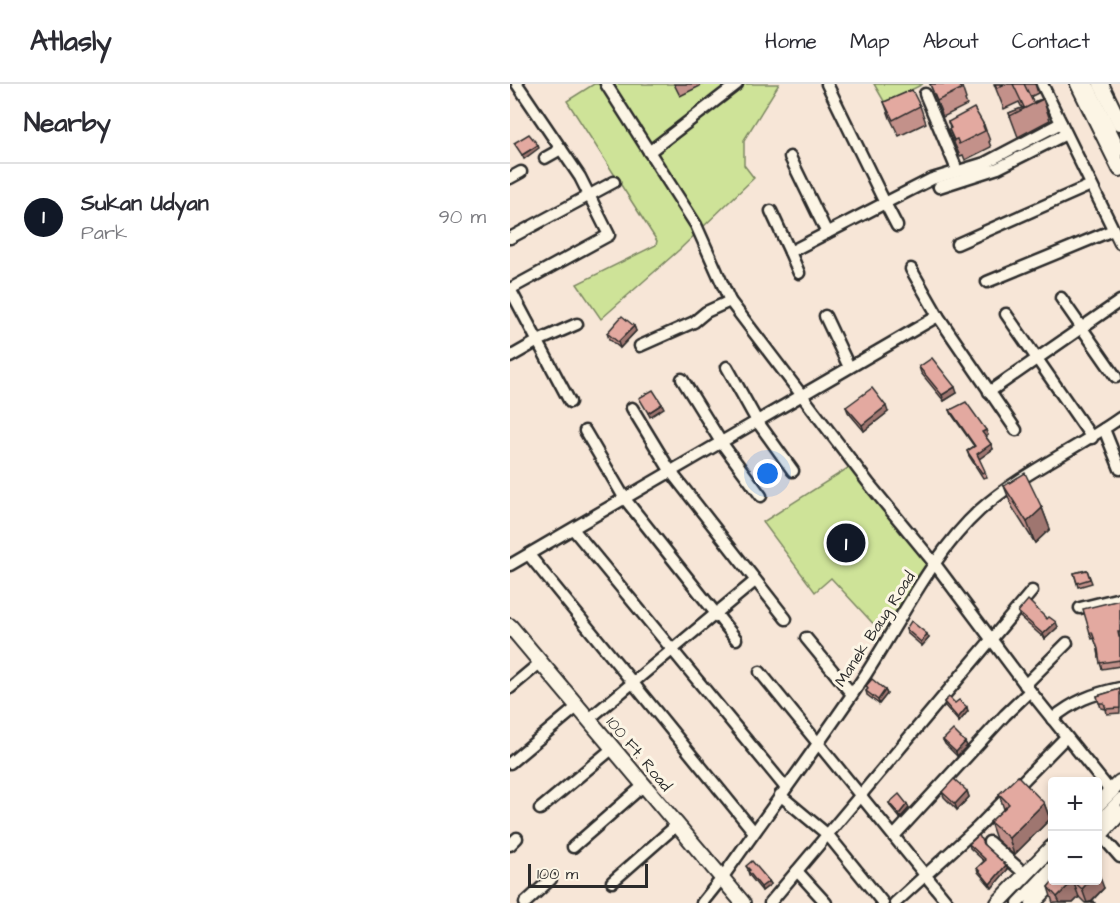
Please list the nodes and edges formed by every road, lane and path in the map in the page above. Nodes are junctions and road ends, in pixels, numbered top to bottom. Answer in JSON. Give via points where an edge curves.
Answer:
{"nodes":[{"id":1,"x":517,"y":84,"type":"edge"},
{"id":2,"x":606,"y":84,"type":"edge"},
{"id":3,"x":737,"y":84,"type":"edge"},
{"id":4,"x":827,"y":84,"type":"edge"},
{"id":5,"x":1042,"y":84,"type":"edge"},
{"id":6,"x":1078,"y":84,"type":"edge"},
{"id":7,"x":1088,"y":84,"type":"edge"},
{"id":8,"x":1101,"y":84,"type":"edge"},
{"id":9,"x":924,"y":94,"type":"dead end"},
{"id":10,"x":1061,"y":123,"type":"junction"},
{"id":11,"x":1120,"y":123,"type":"edge"},
{"id":12,"x":1066,"y":134,"type":"junction"},
{"id":13,"x":561,"y":149,"type":"junction"},
{"id":14,"x":1120,"y":149,"type":"edge"},
{"id":15,"x":649,"y":152,"type":"junction"},
{"id":16,"x":790,"y":157,"type":"dead end"},
{"id":17,"x":545,"y":158,"type":"dead end"},
{"id":18,"x":955,"y":165,"type":"dead end"},
{"id":19,"x":1120,"y":169,"type":"edge"},
{"id":20,"x":521,"y":172,"type":"dead end"},
{"id":21,"x":510,"y":178,"type":"edge"},
{"id":22,"x":614,"y":182,"type":"dead end"},
{"id":23,"x":1091,"y":185,"type":"junction"},
{"id":24,"x":939,"y":187,"type":"dead end"},
{"id":25,"x":590,"y":196,"type":"junction"},
{"id":26,"x":885,"y":203,"type":"junction"},
{"id":27,"x":771,"y":211,"type":"dead end"},
{"id":28,"x":897,"y":226,"type":"dead end"},
{"id":29,"x":1113,"y":230,"type":"junction"},
{"id":30,"x":827,"y":233,"type":"junction"},
{"id":31,"x":510,"y":238,"type":"edge"},
{"id":32,"x":1120,"y":243,"type":"edge"},
{"id":33,"x":957,"y":244,"type":"dead end"},
{"id":34,"x":790,"y":252,"type":"junction"},
{"id":35,"x":911,"y":269,"type":"dead end"},
{"id":36,"x":799,"y":273,"type":"dead end"},
{"id":37,"x":987,"y":282,"type":"dead end"},
{"id":38,"x":510,"y":289,"type":"edge"},
{"id":39,"x":1061,"y":298,"type":"dead end"},
{"id":40,"x":730,"y":301,"type":"junction"},
{"id":41,"x":1120,"y":302,"type":"edge"},
{"id":42,"x":1006,"y":314,"type":"dead end"},
{"id":43,"x":825,"y":316,"type":"dead end"},
{"id":44,"x":938,"y":316,"type":"junction"},
{"id":45,"x":576,"y":324,"type":"dead end"},
{"id":46,"x":1083,"y":327,"type":"junction"},
{"id":47,"x":538,"y":341,"type":"junction"},
{"id":48,"x":640,"y":346,"type":"dead end"},
{"id":49,"x":510,"y":357,"type":"edge"},
{"id":50,"x":1038,"y":358,"type":"junction"},
{"id":51,"x":727,"y":367,"type":"dead end"},
{"id":52,"x":849,"y":367,"type":"junction"},
{"id":53,"x":1116,"y":377,"type":"dead end"},
{"id":54,"x":682,"y":379,"type":"dead end"},
{"id":55,"x":989,"y":392,"type":"junction"},
{"id":56,"x":802,"y":395,"type":"junction"},
{"id":57,"x":570,"y":402,"type":"dead end"},
{"id":58,"x":632,"y":408,"type":"dead end"},
{"id":59,"x":1120,"y":418,"type":"edge"},
{"id":60,"x":757,"y":421,"type":"junction"},
{"id":61,"x":1104,"y":429,"type":"junction"},
{"id":62,"x":1016,"y":430,"type":"dead end"},
{"id":63,"x":585,"y":431,"type":"dead end"},
{"id":64,"x":1092,"y":438,"type":"junction"},
{"id":65,"x":722,"y":442,"type":"junction"},
{"id":66,"x":1120,"y":469,"type":"edge"},
{"id":67,"x":793,"y":471,"type":"dead end"},
{"id":68,"x":671,"y":472,"type":"junction"},
{"id":69,"x":761,"y":496,"type":"dead end"},
{"id":70,"x":625,"y":499,"type":"junction"},
{"id":71,"x":573,"y":529,"type":"junction"},
{"id":72,"x":529,"y":555,"type":"junction"},
{"id":73,"x":935,"y":564,"type":"junction"},
{"id":74,"x":510,"y":565,"type":"edge"},
{"id":75,"x":755,"y":581,"type":"junction"},
{"id":76,"x":1032,"y":591,"type":"dead end"},
{"id":77,"x":1120,"y":598,"type":"edge"},
{"id":78,"x":1080,"y":608,"type":"dead end"},
{"id":79,"x":715,"y":614,"type":"junction"},
{"id":80,"x":786,"y":619,"type":"dead end"},
{"id":81,"x":510,"y":626,"type":"edge"},
{"id":82,"x":806,"y":638,"type":"dead end"},
{"id":83,"x":736,"y":639,"type":"dead end"},
{"id":84,"x":991,"y":639,"type":"junction"},
{"id":85,"x":1067,"y":643,"type":"dead end"},
{"id":86,"x":672,"y":649,"type":"junction"},
{"id":87,"x":541,"y":662,"type":"junction"},
{"id":88,"x":760,"y":672,"type":"dead end"},
{"id":89,"x":632,"y":682,"type":"junction"},
{"id":90,"x":510,"y":688,"type":"edge"},
{"id":91,"x":1027,"y":688,"type":"junction"},
{"id":92,"x":1120,"y":688,"type":"edge"},
{"id":93,"x":851,"y":693,"type":"junction"},
{"id":94,"x":578,"y":706,"type":"junction"},
{"id":95,"x":589,"y":718,"type":"junction"},
{"id":96,"x":1052,"y":719,"type":"junction"},
{"id":97,"x":1066,"y":737,"type":"junction"},
{"id":98,"x":818,"y":742,"type":"junction"},
{"id":99,"x":613,"y":748,"type":"junction"},
{"id":100,"x":510,"y":763,"type":"edge"},
{"id":101,"x":644,"y":784,"type":"junction"},
{"id":102,"x":1117,"y":791,"type":"edge"},
{"id":103,"x":783,"y":792,"type":"junction"},
{"id":104,"x":862,"y":796,"type":"junction"},
{"id":105,"x":1102,"y":801,"type":"edge"},
{"id":106,"x":540,"y":809,"type":"dead end"},
{"id":107,"x":1120,"y":813,"type":"edge"},
{"id":108,"x":1102,"y":823,"type":"edge"},
{"id":109,"x":678,"y":824,"type":"junction"},
{"id":110,"x":1102,"y":828,"type":"edge"},
{"id":111,"x":754,"y":832,"type":"junction"},
{"id":112,"x":828,"y":835,"type":"junction"},
{"id":113,"x":894,"y":836,"type":"junction"},
{"id":114,"x":1102,"y":836,"type":"edge"},
{"id":115,"x":989,"y":842,"type":"dead end"},
{"id":116,"x":573,"y":846,"type":"dead end"},
{"id":117,"x":1048,"y":852,"type":"edge"},
{"id":118,"x":1120,"y":857,"type":"edge"},
{"id":119,"x":797,"y":871,"type":"junction"},
{"id":120,"x":1048,"y":872,"type":"edge"},
{"id":121,"x":1025,"y":874,"type":"junction"},
{"id":122,"x":926,"y":876,"type":"junction"},
{"id":123,"x":722,"y":878,"type":"junction"},
{"id":124,"x":552,"y":879,"type":"dead end"},
{"id":125,"x":612,"y":882,"type":"dead end"},
{"id":126,"x":1050,"y":885,"type":"edge"},
{"id":127,"x":525,"y":903,"type":"edge"},
{"id":128,"x":702,"y":903,"type":"edge"},
{"id":129,"x":743,"y":903,"type":"edge"},
{"id":130,"x":770,"y":903,"type":"edge"},
{"id":131,"x":826,"y":903,"type":"edge"},
{"id":132,"x":884,"y":903,"type":"edge"},
{"id":133,"x":895,"y":903,"type":"edge"},
{"id":134,"x":948,"y":903,"type":"edge"},
{"id":135,"x":998,"y":903,"type":"edge"},
{"id":136,"x":1018,"y":903,"type":"edge"},
{"id":137,"x":1033,"y":903,"type":"edge"}],
"edges":[{"from":1,"to":13,"type":"street"},
{"from":2,"to":15,"type":"street"},
{"from":3,"to":15,"type":"street"},
{"from":4,"to":26,"type":"street"},
{"from":5,"to":10,"type":"street"},
{"from":6,"to":19,"type":"main road"},
{"from":7,"to":14,"type":"street"},
{"from":8,"to":11,"type":"main road"},
{"from":9,"to":18,"type":"street"},
{"from":10,"to":12,"type":"street"},
{"from":10,"to":26,"type":"street","via":[[985,163],[932,178]]},
{"from":12,"to":23,"type":"street"},
{"from":12,"to":24,"type":"street","via":[[998,168]]},
{"from":13,"to":17,"type":"street"},
{"from":13,"to":25,"type":"street"},
{"from":15,"to":40,"type":"street","via":[[696,225]]},
{"from":16,"to":30,"type":"street"},
{"from":20,"to":21,"type":"street"},
{"from":22,"to":25,"type":"street"},
{"from":23,"to":29,"type":"street"},
{"from":23,"to":33,"type":"street"},
{"from":25,"to":31,"type":"street"},
{"from":25,"to":38,"type":"street","via":[[609,235]]},
{"from":26,"to":28,"type":"street"},
{"from":26,"to":30,"type":"street"},
{"from":27,"to":34,"type":"street"},
{"from":29,"to":32,"type":"street"},
{"from":29,"to":37,"type":"street"},
{"from":30,"to":34,"type":"street"},
{"from":34,"to":36,"type":"street"},
{"from":35,"to":44,"type":"street"},
{"from":38,"to":47,"type":"street"},
{"from":39,"to":46,"type":"street"},
{"from":40,"to":48,"type":"street"},
{"from":40,"to":56,"type":"street"},
{"from":41,"to":46,"type":"street"},
{"from":42,"to":50,"type":"street"},
{"from":43,"to":52,"type":"street"},
{"from":44,"to":52,"type":"street"},
{"from":44,"to":55,"type":"street"},
{"from":45,"to":47,"type":"street"},
{"from":46,"to":50,"type":"street"},
{"from":46,"to":53,"type":"street"},
{"from":47,"to":49,"type":"street"},
{"from":47,"to":57,"type":"street"},
{"from":50,"to":55,"type":"street"},
{"from":50,"to":64,"type":"street"},
{"from":51,"to":60,"type":"street"},
{"from":52,"to":56,"type":"street"},
{"from":54,"to":65,"type":"street"},
{"from":55,"to":62,"type":"street"},
{"from":56,"to":60,"type":"street"},
{"from":56,"to":73,"type":"street"},
{"from":58,"to":68,"type":"street"},
{"from":59,"to":61,"type":"street","name":"Manek Baug Road"},
{"from":60,"to":65,"type":"street"},
{"from":60,"to":67,"type":"street"},
{"from":61,"to":64,"type":"street","name":"Manek Baug Road"},
{"from":61,"to":66,"type":"street"},
{"from":63,"to":70,"type":"street"},
{"from":64,"to":73,"type":"street","name":"Manek Baug Road","via":[[981,509]]},
{"from":65,"to":68,"type":"street"},
{"from":65,"to":69,"type":"street"},
{"from":68,"to":70,"type":"street"},
{"from":68,"to":75,"type":"street"},
{"from":70,"to":71,"type":"street"},
{"from":70,"to":79,"type":"street"},
{"from":71,"to":72,"type":"street"},
{"from":71,"to":86,"type":"street"},
{"from":72,"to":74,"type":"street"},
{"from":72,"to":89,"type":"street"},
{"from":73,"to":84,"type":"street"},
{"from":73,"to":93,"type":"street","name":"Manek Baug Road"},
{"from":75,"to":79,"type":"street"},
{"from":75,"to":80,"type":"street"},
{"from":76,"to":84,"type":"street"},
{"from":77,"to":78,"type":"street"},
{"from":79,"to":83,"type":"street"},
{"from":79,"to":86,"type":"street"},
{"from":81,"to":87,"type":"main road","name":"100 Ft. Road"},
{"from":82,"to":93,"type":"street"},
{"from":84,"to":91,"type":"street"},
{"from":84,"to":104,"type":"street"},
{"from":85,"to":91,"type":"street"},
{"from":86,"to":89,"type":"street"},
{"from":86,"to":103,"type":"street"},
{"from":87,"to":90,"type":"street"},
{"from":87,"to":94,"type":"main road","name":"100 Ft. Road"},
{"from":88,"to":98,"type":"street"},
{"from":89,"to":95,"type":"street"},
{"from":89,"to":111,"type":"street"},
{"from":91,"to":96,"type":"street"},
{"from":91,"to":113,"type":"street"},
{"from":92,"to":96,"type":"street","via":[[1086,697]]},
{"from":93,"to":98,"type":"street","name":"Manek Baug Road"},
{"from":94,"to":95,"type":"main road","name":"100 Ft. Road"},
{"from":94,"to":100,"type":"street"},
{"from":95,"to":99,"type":"main road","name":"100 Ft. Road"},
{"from":96,"to":97,"type":"street"},
{"from":97,"to":102,"type":"street"},
{"from":97,"to":122,"type":"street"},
{"from":98,"to":103,"type":"street","name":"Manek Baug Road"},
{"from":98,"to":104,"type":"street"},
{"from":99,"to":101,"type":"main road","name":"100 Ft. Road"},
{"from":99,"to":106,"type":"street"},
{"from":101,"to":109,"type":"main road","name":"100 Ft. Road"},
{"from":101,"to":116,"type":"street"},
{"from":102,"to":105,"type":"main road"},
{"from":102,"to":108,"type":"street"},
{"from":103,"to":111,"type":"street","name":"Manek Baug Road"},
{"from":103,"to":112,"type":"street"},
{"from":104,"to":112,"type":"street"},
{"from":104,"to":113,"type":"street"},
{"from":107,"to":110,"type":"main road"},
{"from":109,"to":123,"type":"main road","name":"100 Ft. Road"},
{"from":109,"to":125,"type":"street"},
{"from":111,"to":123,"type":"street","name":"Manek Baug Road"},
{"from":112,"to":119,"type":"street"},
{"from":112,"to":132,"type":"street"},
{"from":113,"to":122,"type":"street"},
{"from":114,"to":118,"type":"street"},
{"from":115,"to":121,"type":"street"},
{"from":117,"to":121,"type":"main road"},
{"from":119,"to":130,"type":"street"},
{"from":119,"to":131,"type":"street"},
{"from":120,"to":136,"type":"street"},
{"from":121,"to":135,"type":"main road"},
{"from":122,"to":133,"type":"street"},
{"from":122,"to":134,"type":"street"},
{"from":123,"to":128,"type":"street","name":"Manek Baug Road"},
{"from":123,"to":129,"type":"main road","name":"100 Ft. Road"},
{"from":124,"to":127,"type":"street"},
{"from":126,"to":137,"type":"main road"}]}
